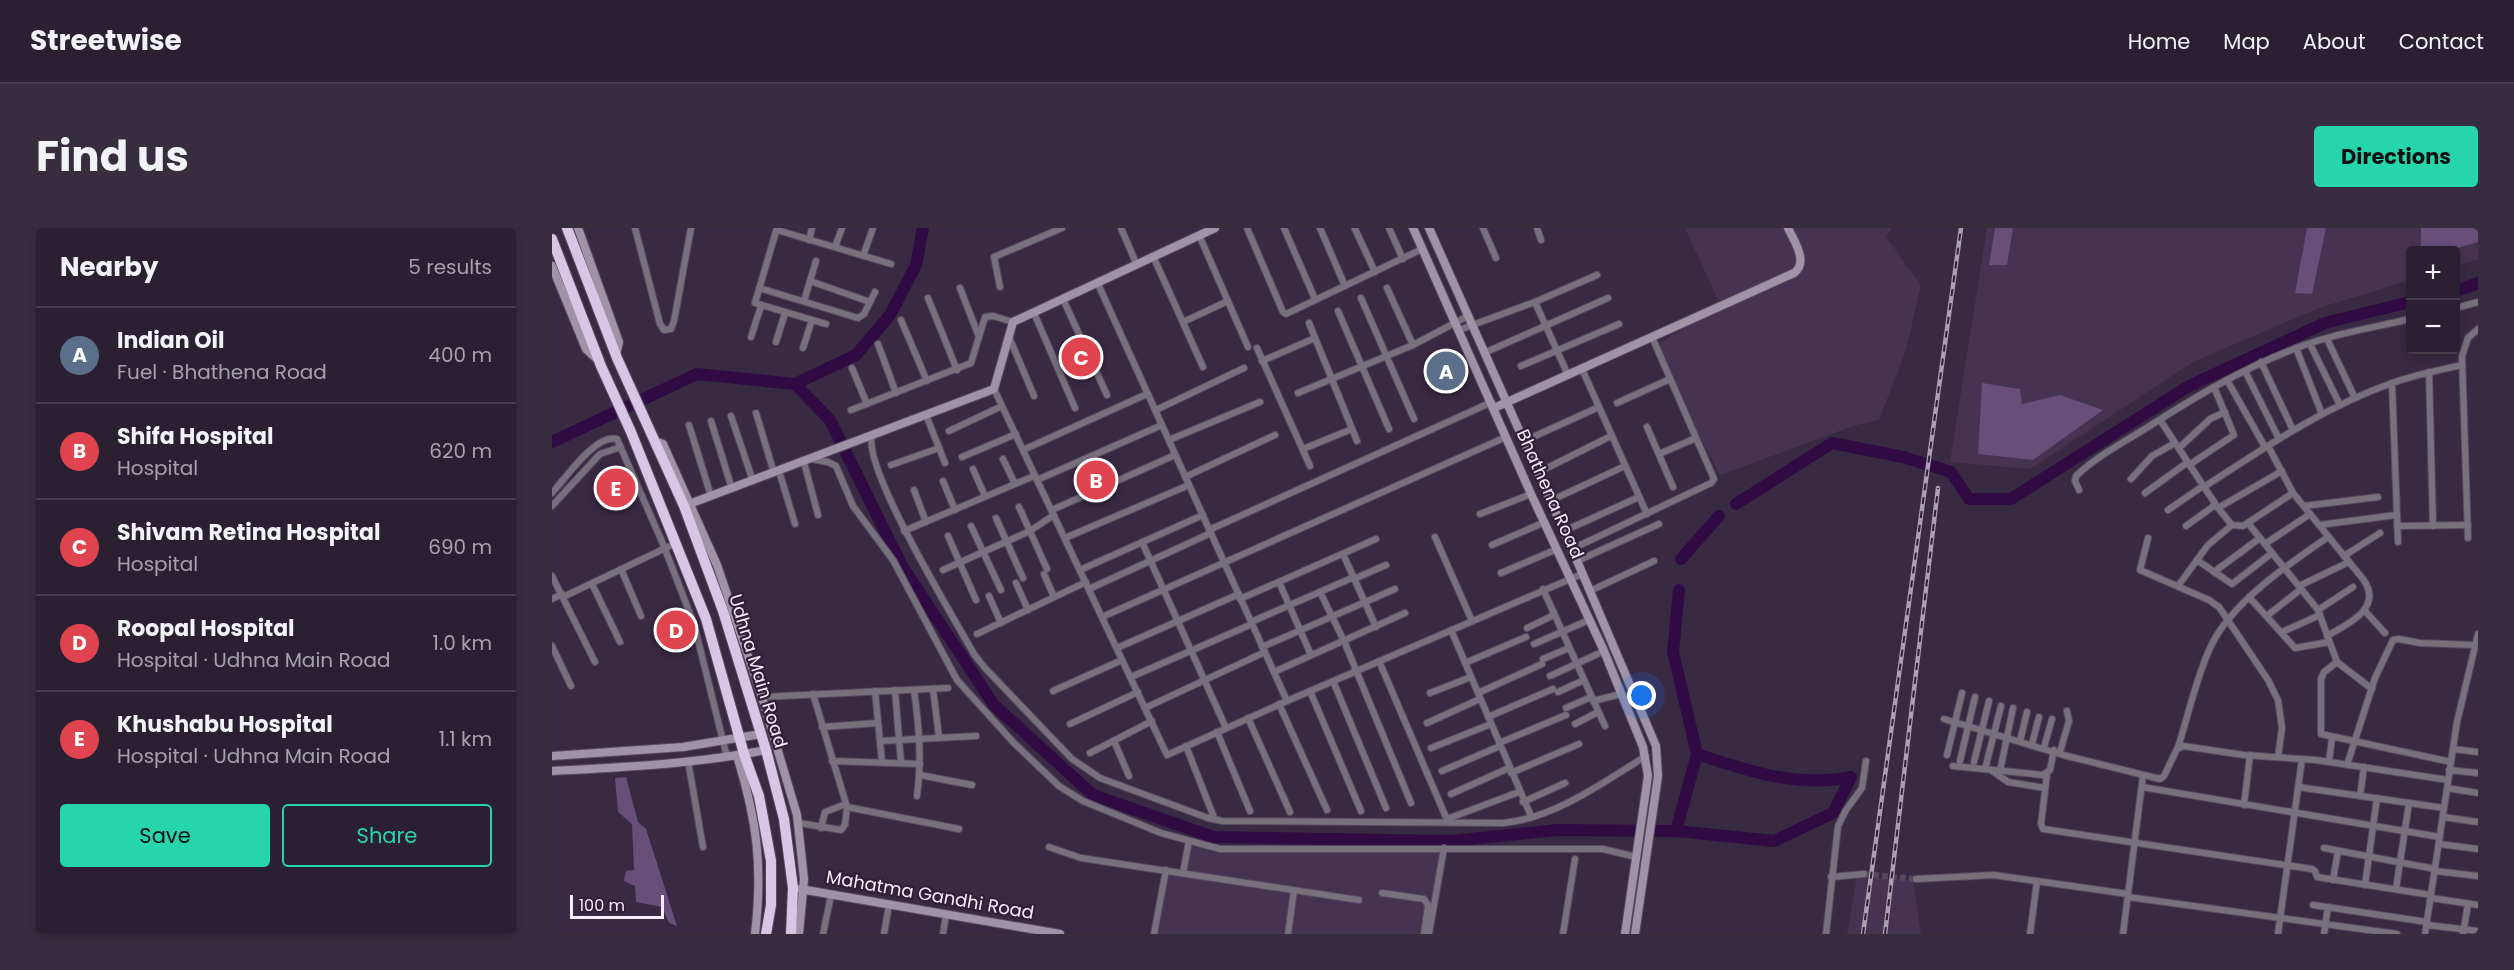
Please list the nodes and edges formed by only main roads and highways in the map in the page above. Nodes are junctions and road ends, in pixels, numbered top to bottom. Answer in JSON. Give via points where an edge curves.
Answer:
{"nodes":[{"id":1,"x":568,"y":233,"type":"edge"},
{"id":2,"x":553,"y":243,"type":"edge"},
{"id":3,"x":766,"y":934,"type":"edge"},
{"id":4,"x":791,"y":934,"type":"edge"}],
"edges":[{"from":1,"to":4,"type":"highway","name":"Udhna Main Road","via":[[617,357],[687,505],[723,611],[784,819],[798,889]]},
{"from":2,"to":3,"type":"highway","via":[[706,619],[740,738],[736,756],[759,796],[771,861],[771,905]]}]}
